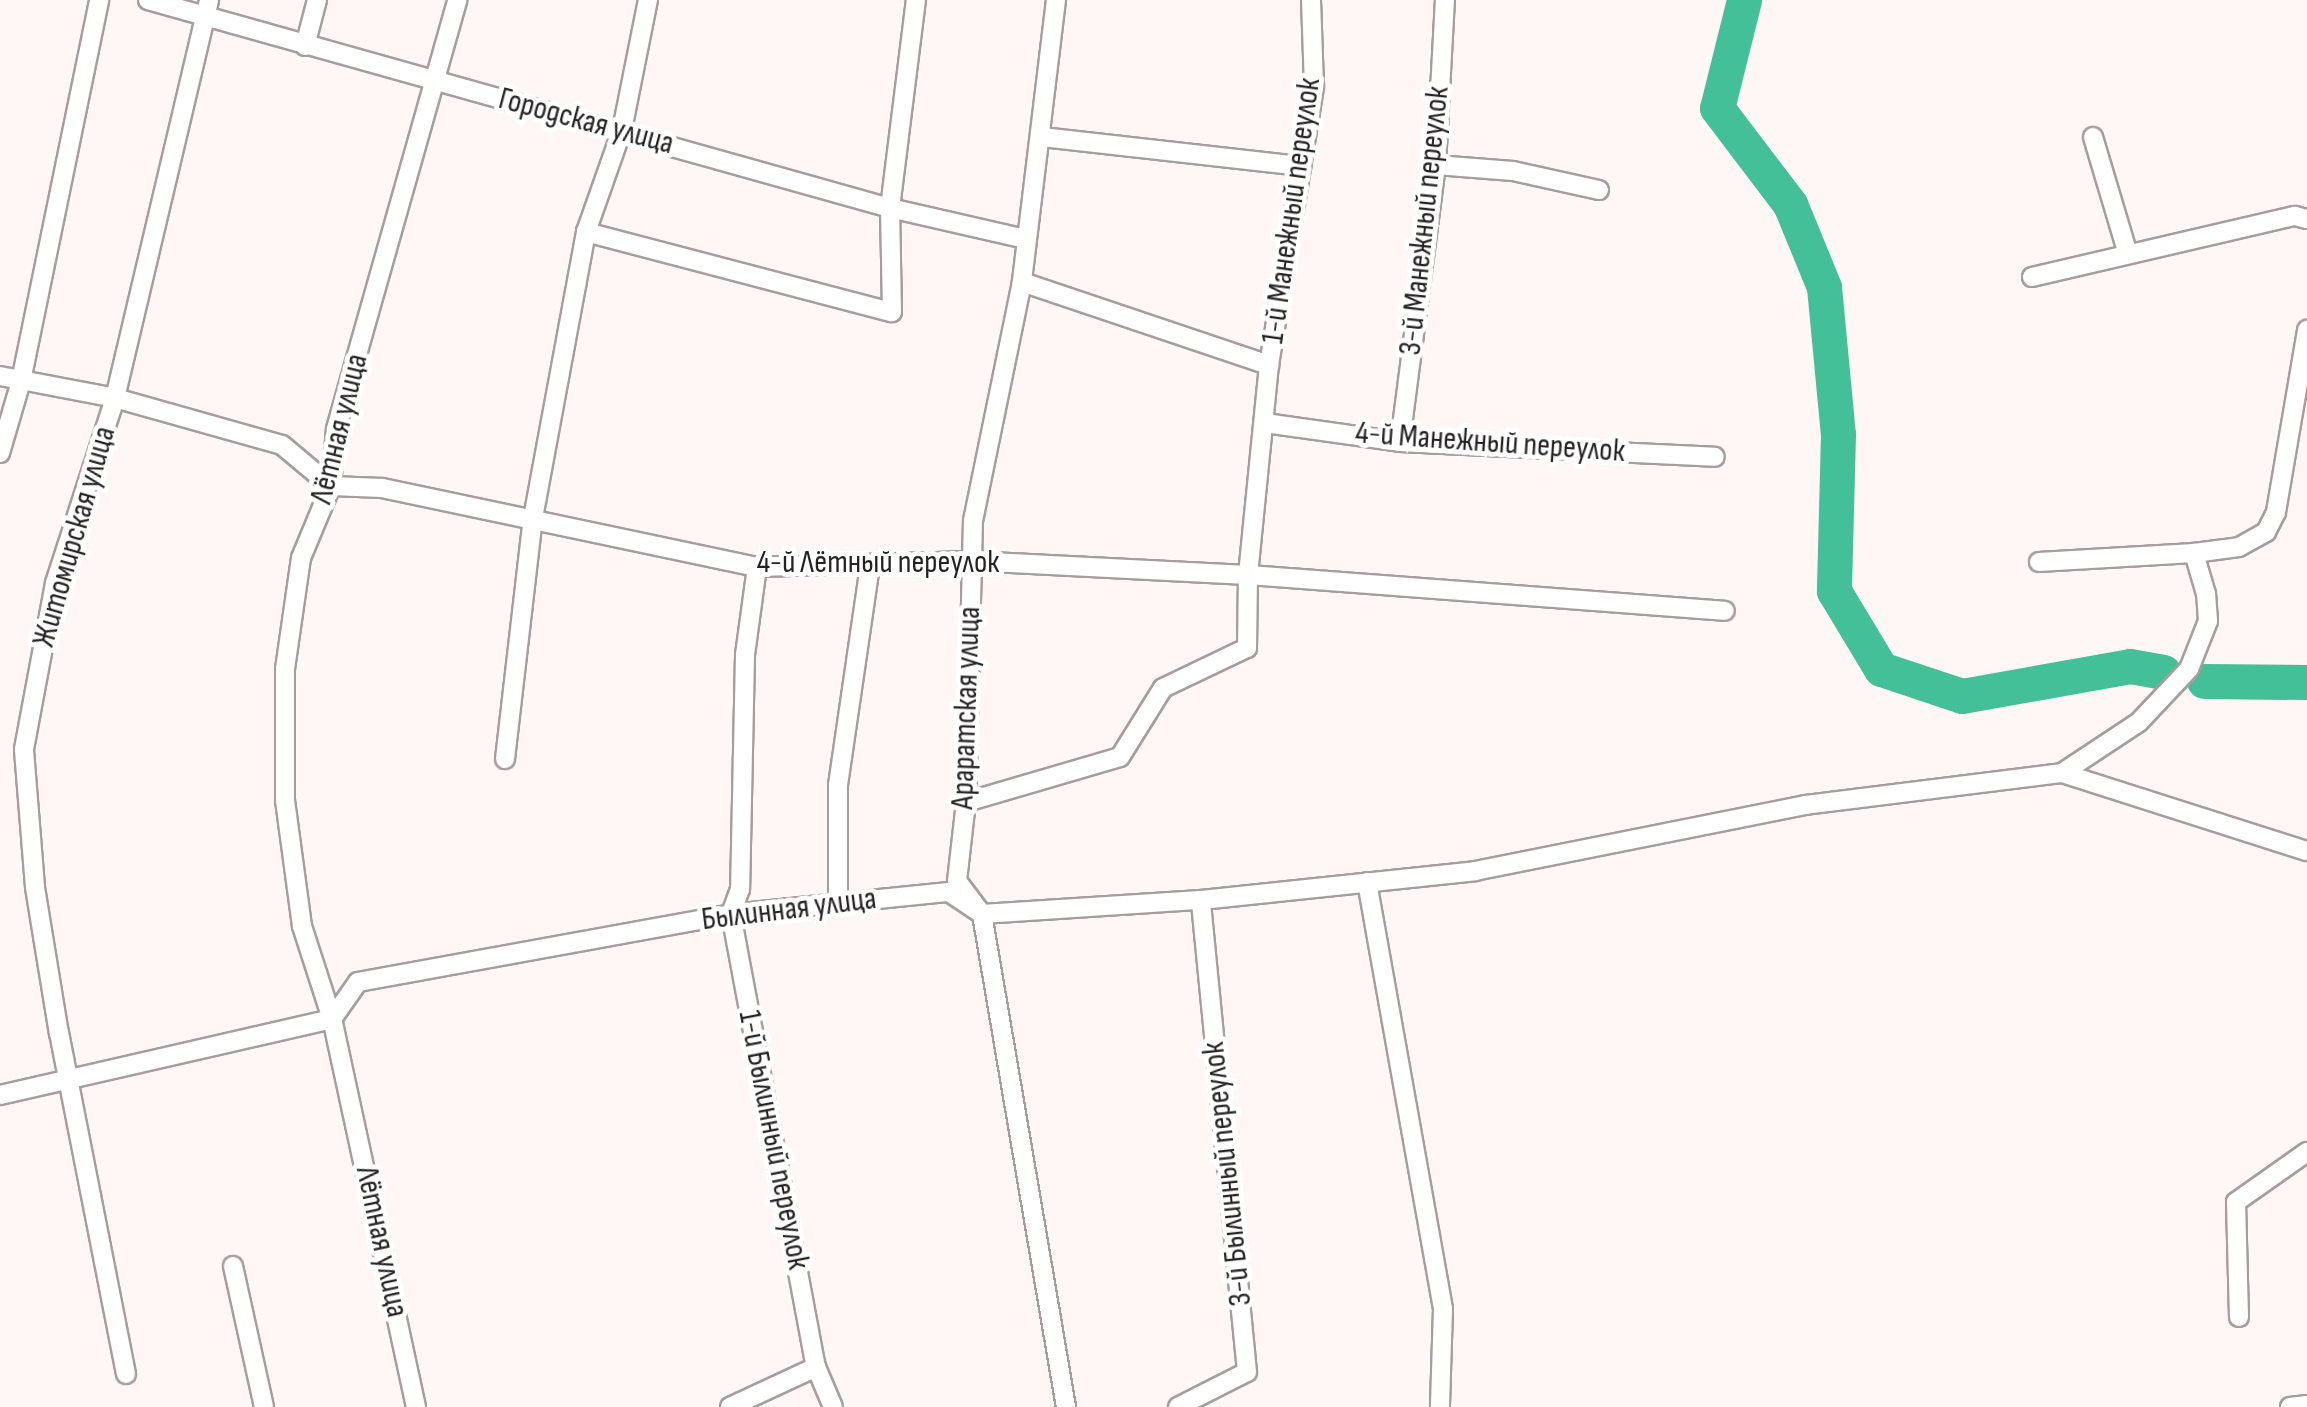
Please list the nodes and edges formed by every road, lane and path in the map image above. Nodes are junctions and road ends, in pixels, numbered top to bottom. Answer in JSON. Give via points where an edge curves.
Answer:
{"nodes":[{"id":1,"x":99,"y":0,"type":"edge"},
{"id":2,"x":148,"y":0,"type":"edge"},
{"id":3,"x":318,"y":0,"type":"edge"},
{"id":4,"x":457,"y":0,"type":"edge"},
{"id":5,"x":648,"y":0,"type":"edge"},
{"id":6,"x":916,"y":0,"type":"edge"},
{"id":7,"x":1056,"y":0,"type":"edge"},
{"id":8,"x":1311,"y":0,"type":"edge"},
{"id":9,"x":1445,"y":0,"type":"edge"},
{"id":10,"x":206,"y":9,"type":"edge"},
{"id":11,"x":305,"y":46,"type":"junction"},
{"id":12,"x":436,"y":82,"type":"junction"},
{"id":13,"x":622,"y":130,"type":"junction"},
{"id":14,"x":2093,"y":137,"type":"dead end"},
{"id":15,"x":1042,"y":138,"type":"junction"},
{"id":16,"x":1436,"y":165,"type":"junction"},
{"id":17,"x":1301,"y":166,"type":"junction"},
{"id":18,"x":1599,"y":190,"type":"dead end"},
{"id":19,"x":890,"y":208,"type":"junction"},
{"id":20,"x":2307,"y":218,"type":"edge"},
{"id":21,"x":586,"y":232,"type":"junction"},
{"id":22,"x":1025,"y":238,"type":"junction"},
{"id":23,"x":2127,"y":252,"type":"junction"},
{"id":24,"x":2032,"y":277,"type":"dead end"},
{"id":25,"x":1022,"y":282,"type":"junction"},
{"id":26,"x":2307,"y":330,"type":"edge"},
{"id":27,"x":1269,"y":364,"type":"junction"},
{"id":28,"x":0,"y":376,"type":"edge"},
{"id":29,"x":21,"y":381,"type":"junction"},
{"id":30,"x":116,"y":398,"type":"junction"},
{"id":31,"x":1265,"y":422,"type":"junction"},
{"id":32,"x":1400,"y":442,"type":"junction"},
{"id":33,"x":0,"y":452,"type":"edge"},
{"id":34,"x":1715,"y":457,"type":"dead end"},
{"id":35,"x":331,"y":486,"type":"junction"},
{"id":36,"x":533,"y":518,"type":"junction"},
{"id":37,"x":2194,"y":553,"type":"junction"},
{"id":38,"x":971,"y":561,"type":"junction"},
{"id":39,"x":2038,"y":562,"type":"dead end"},
{"id":40,"x":870,"y":565,"type":"junction"},
{"id":41,"x":757,"y":567,"type":"junction"},
{"id":42,"x":1248,"y":575,"type":"junction"},
{"id":43,"x":1725,"y":611,"type":"dead end"},
{"id":44,"x":505,"y":758,"type":"dead end"},
{"id":45,"x":2062,"y":773,"type":"junction"},
{"id":46,"x":966,"y":802,"type":"junction"},
{"id":47,"x":2307,"y":852,"type":"edge"},
{"id":48,"x":1367,"y":882,"type":"junction"},
{"id":49,"x":1201,"y":900,"type":"junction"},
{"id":50,"x":838,"y":902,"type":"junction"},
{"id":51,"x":731,"y":914,"type":"junction"},
{"id":52,"x":982,"y":914,"type":"junction"},
{"id":53,"x":332,"y":1019,"type":"junction"},
{"id":54,"x":66,"y":1080,"type":"junction"},
{"id":55,"x":0,"y":1095,"type":"edge"},
{"id":56,"x":2307,"y":1152,"type":"edge"},
{"id":57,"x":233,"y":1266,"type":"dead end"},
{"id":58,"x":2240,"y":1317,"type":"dead end"},
{"id":59,"x":816,"y":1367,"type":"junction"},
{"id":60,"x":126,"y":1374,"type":"dead end"},
{"id":61,"x":2307,"y":1405,"type":"edge"},
{"id":62,"x":264,"y":1407,"type":"edge"},
{"id":63,"x":416,"y":1407,"type":"edge"},
{"id":64,"x":730,"y":1407,"type":"edge"},
{"id":65,"x":833,"y":1407,"type":"edge"},
{"id":66,"x":1066,"y":1407,"type":"edge"},
{"id":67,"x":1178,"y":1407,"type":"edge"},
{"id":68,"x":1440,"y":1407,"type":"edge"},
{"id":69,"x":2290,"y":1407,"type":"edge"}],
"edges":[{"from":1,"to":29,"type":"street"},
{"from":2,"to":10,"type":"street","name":"Городская улица"},
{"from":3,"to":11,"type":"street"},
{"from":4,"to":12,"type":"street","name":"Лётная улица"},
{"from":5,"to":13,"type":"street"},
{"from":6,"to":19,"type":"street"},
{"from":7,"to":15,"type":"street","name":"Араратская улица"},
{"from":8,"to":17,"type":"street","name":"1-й Манежный переулок","via":[[1314,86]]},
{"from":9,"to":16,"type":"street","name":"3-й Манежный переулок"},
{"from":10,"to":11,"type":"street","name":"Городская улица"},
{"from":10,"to":30,"type":"street","name":"Житомирская улица"},
{"from":11,"to":12,"type":"street","name":"Городская улица"},
{"from":12,"to":13,"type":"street","name":"Городская улица"},
{"from":12,"to":35,"type":"street","name":"Лётная улица","via":[[336,429]]},
{"from":13,"to":19,"type":"street","name":"Городская улица"},
{"from":13,"to":21,"type":"street"},
{"from":14,"to":23,"type":"street"},
{"from":15,"to":17,"type":"street"},
{"from":15,"to":22,"type":"street","name":"Араратская улица"},
{"from":16,"to":18,"type":"street"},
{"from":16,"to":32,"type":"street","name":"3-й Манежный переулок"},
{"from":17,"to":27,"type":"street","name":"1-й Манежный переулок"},
{"from":19,"to":21,"type":"street","via":[[892,312]]},
{"from":19,"to":22,"type":"street","name":"Городская улица"},
{"from":20,"to":23,"type":"street"},
{"from":21,"to":36,"type":"street"},
{"from":22,"to":25,"type":"street","name":"Араратская улица"},
{"from":23,"to":24,"type":"street"},
{"from":25,"to":27,"type":"street"},
{"from":25,"to":38,"type":"street","name":"Араратская улица","via":[[978,485]]},
{"from":26,"to":37,"type":"street","via":[[2276,512],[2266,532],[2239,546]]},
{"from":27,"to":31,"type":"street","name":"1-й Манежный переулок"},
{"from":28,"to":29,"type":"street"},
{"from":29,"to":30,"type":"street"},
{"from":29,"to":33,"type":"street"},
{"from":30,"to":35,"type":"street","via":[[282,445]]},
{"from":30,"to":54,"type":"street","name":"Житомирская улица","via":[[55,583],[24,749],[35,887]]},
{"from":31,"to":32,"type":"street","name":"4-й Манежный переулок"},
{"from":31,"to":42,"type":"street","name":"1-й Манежный переулок"},
{"from":32,"to":34,"type":"street","name":"4-й Манежный переулок"},
{"from":35,"to":36,"type":"street","name":"4-й Лётный переулок","via":[[382,488]]},
{"from":35,"to":53,"type":"street","name":"Лётная улица","via":[[301,558],[285,670],[285,801],[302,926]]},
{"from":36,"to":41,"type":"street","name":"4-й Лётный переулок"},
{"from":36,"to":44,"type":"street"},
{"from":37,"to":39,"type":"street"},
{"from":37,"to":45,"type":"street","via":[[2208,621],[2188,670],[2139,722]]},
{"from":38,"to":40,"type":"street","name":"4-й Лётный переулок"},
{"from":38,"to":42,"type":"street","name":"4-й Лётный переулок"},
{"from":38,"to":46,"type":"street","name":"Араратская улица"},
{"from":40,"to":41,"type":"street","name":"4-й Лётный переулок"},
{"from":40,"to":50,"type":"street","via":[[838,785]]},
{"from":41,"to":51,"type":"street","via":[[745,656],[740,889]]},
{"from":42,"to":43,"type":"street","name":"4-й Лётный переулок"},
{"from":42,"to":46,"type":"street","name":"1-й Манежный переулок","via":[[1247,648],[1163,688],[1120,758]]},
{"from":45,"to":47,"type":"street"},
{"from":45,"to":48,"type":"street","name":"Былинная улица","via":[[1805,806],[1474,871]]},
{"from":46,"to":52,"type":"street","name":"Араратская улица","via":[[958,880]]},
{"from":48,"to":49,"type":"street","name":"Былинная улица"},
{"from":48,"to":68,"type":"street","via":[[1443,1309]]},
{"from":49,"to":52,"type":"street","name":"Былинная улица"},
{"from":49,"to":67,"type":"street","name":"3-й Былинный переулок","via":[[1247,1372]]},
{"from":50,"to":51,"type":"street","name":"Былинная улица"},
{"from":50,"to":52,"type":"street","name":"Былинная улица","via":[[949,892]]},
{"from":51,"to":53,"type":"street","name":"Былинная улица","via":[[358,982]]},
{"from":51,"to":59,"type":"street","name":"1-й Былинный переулок"},
{"from":52,"to":66,"type":"street","name":"Араратская улица"},
{"from":53,"to":54,"type":"street"},
{"from":53,"to":63,"type":"street","name":"Лётная улица"},
{"from":54,"to":55,"type":"street"},
{"from":54,"to":60,"type":"street","name":"Житомирская улица"},
{"from":56,"to":58,"type":"street","via":[[2236,1202]]},
{"from":57,"to":62,"type":"street"},
{"from":59,"to":64,"type":"street"},
{"from":59,"to":65,"type":"street","name":"1-й Былинный переулок"},
{"from":61,"to":69,"type":"street"}]}
